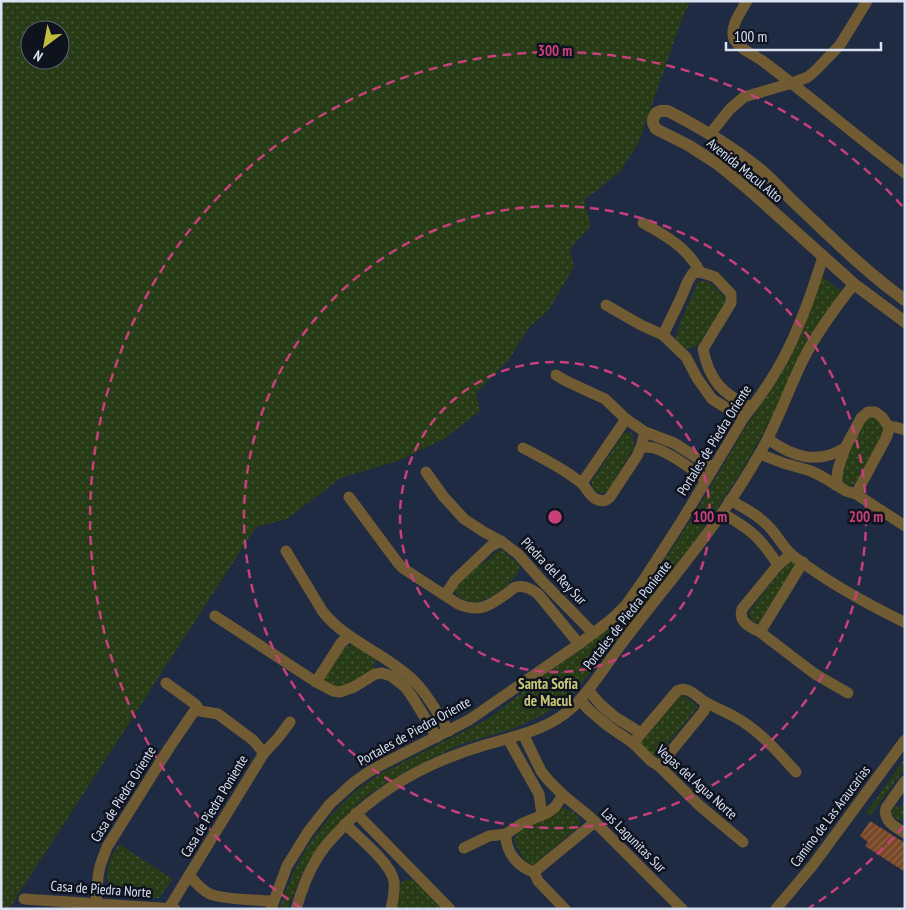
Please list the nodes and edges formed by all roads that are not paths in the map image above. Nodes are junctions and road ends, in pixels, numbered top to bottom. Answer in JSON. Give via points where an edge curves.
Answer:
{"nodes":[{"id":1,"x":748,"y":1,"type":"edge"},
{"id":2,"x":867,"y":1,"type":"edge"},
{"id":3,"x":792,"y":84,"type":"junction"},
{"id":4,"x":710,"y":134,"type":"junction"},
{"id":5,"x":905,"y":173,"type":"edge"},
{"id":6,"x":797,"y":206,"type":"junction"},
{"id":7,"x":780,"y":218,"type":"junction"},
{"id":8,"x":643,"y":224,"type":"dead end"},
{"id":9,"x":839,"y":245,"type":"junction"},
{"id":10,"x":824,"y":257,"type":"junction"},
{"id":11,"x":700,"y":272,"type":"junction"},
{"id":12,"x":854,"y":284,"type":"junction"},
{"id":13,"x":905,"y":300,"type":"edge"},
{"id":14,"x":606,"y":305,"type":"dead end"},
{"id":15,"x":905,"y":322,"type":"edge"},
{"id":16,"x":663,"y":335,"type":"junction"},
{"id":17,"x":703,"y":348,"type":"junction"},
{"id":18,"x":686,"y":356,"type":"junction"},
{"id":19,"x":556,"y":375,"type":"dead end"},
{"id":20,"x":751,"y":407,"type":"junction"},
{"id":21,"x":744,"y":417,"type":"junction"},
{"id":22,"x":626,"y":419,"type":"junction"},
{"id":23,"x":889,"y":427,"type":"junction"},
{"id":24,"x":905,"y":430,"type":"edge"},
{"id":25,"x":645,"y":432,"type":"junction"},
{"id":26,"x":768,"y":439,"type":"junction"},
{"id":27,"x":641,"y":447,"type":"junction"},
{"id":28,"x":523,"y":448,"type":"dead end"},
{"id":29,"x":845,"y":448,"type":"junction"},
{"id":30,"x":760,"y":454,"type":"junction"},
{"id":31,"x":714,"y":468,"type":"junction"},
{"id":32,"x":426,"y":472,"type":"dead end"},
{"id":33,"x":706,"y":480,"type":"junction"},
{"id":34,"x":582,"y":483,"type":"junction"},
{"id":35,"x":836,"y":485,"type":"junction"},
{"id":36,"x":856,"y":494,"type":"junction"},
{"id":37,"x":349,"y":497,"type":"dead end"},
{"id":38,"x":730,"y":500,"type":"junction"},
{"id":39,"x":722,"y":513,"type":"junction"},
{"id":40,"x":905,"y":526,"type":"edge"},
{"id":41,"x":501,"y":541,"type":"junction"},
{"id":42,"x":286,"y":551,"type":"dead end"},
{"id":43,"x":790,"y":554,"type":"junction"},
{"id":44,"x":803,"y":562,"type":"junction"},
{"id":45,"x":527,"y":564,"type":"junction"},
{"id":46,"x":778,"y":565,"type":"junction"},
{"id":47,"x":516,"y":587,"type":"junction"},
{"id":48,"x":445,"y":595,"type":"junction"},
{"id":49,"x":215,"y":616,"type":"dead end"},
{"id":50,"x":904,"y":622,"type":"edge"},
{"id":51,"x":760,"y":632,"type":"junction"},
{"id":52,"x":594,"y":633,"type":"junction"},
{"id":53,"x":349,"y":636,"type":"junction"},
{"id":54,"x":580,"y":644,"type":"junction"},
{"id":55,"x":376,"y":653,"type":"junction"},
{"id":56,"x":375,"y":674,"type":"junction"},
{"id":57,"x":316,"y":682,"type":"junction"},
{"id":58,"x":166,"y":683,"type":"dead end"},
{"id":59,"x":588,"y":690,"type":"junction"},
{"id":60,"x":848,"y":693,"type":"dead end"},
{"id":61,"x":580,"y":700,"type":"junction"},
{"id":62,"x":706,"y":703,"type":"junction"},
{"id":63,"x":197,"y":707,"type":"junction"},
{"id":64,"x":290,"y":722,"type":"dead end"},
{"id":65,"x":449,"y":731,"type":"junction"},
{"id":66,"x":641,"y":733,"type":"junction"},
{"id":67,"x":523,"y":734,"type":"junction"},
{"id":68,"x":437,"y":737,"type":"junction"},
{"id":69,"x":508,"y":739,"type":"junction"},
{"id":70,"x":905,"y":740,"type":"edge"},
{"id":71,"x":633,"y":744,"type":"junction"},
{"id":72,"x":264,"y":753,"type":"junction"},
{"id":73,"x":659,"y":766,"type":"junction"},
{"id":74,"x":796,"y":772,"type":"dead end"},
{"id":75,"x":905,"y":781,"type":"edge"},
{"id":76,"x":563,"y":795,"type":"junction"},
{"id":77,"x":356,"y":813,"type":"junction"},
{"id":78,"x":542,"y":815,"type":"junction"},
{"id":79,"x":595,"y":822,"type":"junction"},
{"id":80,"x":345,"y":824,"type":"junction"},
{"id":81,"x":905,"y":833,"type":"edge"},
{"id":82,"x":506,"y":834,"type":"junction"},
{"id":83,"x":742,"y":842,"type":"dead end"},
{"id":84,"x":464,"y":848,"type":"dead end"},
{"id":85,"x":534,"y":872,"type":"junction"},
{"id":86,"x":190,"y":875,"type":"junction"},
{"id":87,"x":417,"y":876,"type":"junction"},
{"id":88,"x":394,"y":881,"type":"junction"},
{"id":89,"x":24,"y":899,"type":"dead end"},
{"id":90,"x":96,"y":904,"type":"junction"},
{"id":91,"x":272,"y":905,"type":"edge"},
{"id":92,"x":169,"y":908,"type":"edge"},
{"id":93,"x":176,"y":909,"type":"edge"},
{"id":94,"x":296,"y":909,"type":"edge"},
{"id":95,"x":391,"y":909,"type":"edge"},
{"id":96,"x":450,"y":909,"type":"edge"},
{"id":97,"x":565,"y":909,"type":"edge"},
{"id":98,"x":682,"y":909,"type":"edge"},
{"id":99,"x":776,"y":909,"type":"edge"}],
"edges":[{"from":1,"to":3,"type":"street","via":[[737,17],[733,37],[736,44]]},
{"from":2,"to":3,"type":"street","via":[[840,46],[808,78]]},
{"from":3,"to":4,"type":"street","via":[[744,97]]},
{"from":3,"to":5,"type":"street"},
{"from":4,"to":6,"type":"street","name":"Avenida Macul Alto","via":[[744,156]]},
{"from":4,"to":7,"type":"street","name":"Avenida Macul Alto","via":[[668,112],[660,111],[653,119],[656,128],[719,165]]},
{"from":6,"to":7,"type":"street","via":[[785,208]]},
{"from":6,"to":9,"type":"street","name":"Avenida Macul Alto"},
{"from":7,"to":10,"type":"street","name":"Avenida Macul Alto"},
{"from":8,"to":11,"type":"street","via":[[679,245]]},
{"from":9,"to":10,"type":"street","via":[[827,248]]},
{"from":9,"to":13,"type":"street","name":"Avenida Macul Alto"},
{"from":10,"to":12,"type":"street","name":"Avenida Macul Alto"},
{"from":10,"to":20,"type":"street","name":"Portales de Piedra Oriente","via":[[791,343]]},
{"from":11,"to":16,"type":"street","via":[[693,273],[688,281]]},
{"from":11,"to":17,"type":"street","via":[[715,277],[731,294],[731,303]]},
{"from":12,"to":15,"type":"street","name":"Avenida Macul Alto"},
{"from":12,"to":26,"type":"street","name":"Portales de Piedra Poniente","via":[[812,342]]},
{"from":14,"to":16,"type":"street"},
{"from":16,"to":18,"type":"street"},
{"from":17,"to":18,"type":"street"},
{"from":17,"to":20,"type":"street","via":[[707,366],[716,382],[735,400]]},
{"from":18,"to":21,"type":"street","via":[[712,398]]},
{"from":19,"to":22,"type":"street","via":[[605,400]]},
{"from":20,"to":21,"type":"street","name":"Portales de Piedra Oriente"},
{"from":21,"to":31,"type":"street","name":"Portales de Piedra Oriente"},
{"from":22,"to":25,"type":"street"},
{"from":22,"to":34,"type":"street"},
{"from":23,"to":24,"type":"street"},
{"from":23,"to":29,"type":"street","via":[[878,414],[866,413],[858,421]]},
{"from":23,"to":36,"type":"street"},
{"from":25,"to":27,"type":"street"},
{"from":25,"to":31,"type":"street","via":[[674,442]]},
{"from":26,"to":29,"type":"street","via":[[794,453],[810,457],[826,457]]},
{"from":26,"to":30,"type":"street","name":"Portales de Piedra Poniente"},
{"from":27,"to":33,"type":"street","via":[[663,452]]},
{"from":27,"to":34,"type":"street","via":[[610,497],[604,501],[594,498]]},
{"from":28,"to":34,"type":"street"},
{"from":29,"to":35,"type":"street"},
{"from":30,"to":35,"type":"street","via":[[811,471]]},
{"from":30,"to":38,"type":"street","name":"Portales de Piedra Poniente"},
{"from":31,"to":33,"type":"street","name":"Portales de Piedra Oriente"},
{"from":32,"to":41,"type":"street","name":"Piedra del Rey Sur","via":[[464,519]]},
{"from":33,"to":52,"type":"street","name":"Portales de Piedra Oriente","via":[[634,595]]},
{"from":35,"to":36,"type":"street"},
{"from":36,"to":40,"type":"street"},
{"from":37,"to":48,"type":"street","via":[[398,563]]},
{"from":38,"to":39,"type":"street","name":"Portales de Piedra Poniente"},
{"from":38,"to":43,"type":"street","via":[[764,522]]},
{"from":39,"to":46,"type":"street","via":[[761,540]]},
{"from":39,"to":59,"type":"street","name":"Portales de Piedra Poniente"},
{"from":41,"to":45,"type":"street","name":"Piedra del Rey Sur"},
{"from":41,"to":48,"type":"street","via":[[491,546]]},
{"from":42,"to":53,"type":"street","via":[[323,612]]},
{"from":43,"to":44,"type":"street"},
{"from":43,"to":46,"type":"street"},
{"from":44,"to":50,"type":"street","via":[[848,594]]},
{"from":44,"to":51,"type":"street"},
{"from":45,"to":47,"type":"street","via":[[525,576]]},
{"from":45,"to":52,"type":"street","name":"Piedra del Rey Sur"},
{"from":46,"to":51,"type":"street","via":[[742,609],[742,620]]},
{"from":47,"to":48,"type":"street","via":[[490,606],[476,608],[467,608]]},
{"from":47,"to":54,"type":"street","via":[[538,594]]},
{"from":49,"to":57,"type":"street"},
{"from":51,"to":60,"type":"street","via":[[815,674]]},
{"from":52,"to":54,"type":"street","name":"Portales de Piedra Oriente"},
{"from":53,"to":55,"type":"street"},
{"from":53,"to":57,"type":"street"},
{"from":54,"to":65,"type":"street","name":"Portales de Piedra Oriente"},
{"from":55,"to":56,"type":"street","via":[[380,663]]},
{"from":55,"to":65,"type":"street","via":[[415,681]]},
{"from":56,"to":57,"type":"street","via":[[340,692]]},
{"from":56,"to":68,"type":"street","via":[[391,676],[406,687]]},
{"from":58,"to":63,"type":"street"},
{"from":59,"to":61,"type":"street","name":"Portales de Piedra Poniente"},
{"from":59,"to":66,"type":"street","via":[[615,717]]},
{"from":61,"to":67,"type":"street","name":"Portales de Piedra Poniente","via":[[552,723]]},
{"from":61,"to":71,"type":"street","name":"Vegas del Agua Norte"},
{"from":62,"to":66,"type":"street","via":[[686,689],[677,690]]},
{"from":62,"to":73,"type":"street","via":[[704,711]]},
{"from":62,"to":74,"type":"street","via":[[757,733]]},
{"from":63,"to":72,"type":"street","via":[[200,711],[218,714],[253,740]]},
{"from":63,"to":90,"type":"street","name":"Casa de Piedra Oriente","via":[[107,847],[98,876]]},
{"from":64,"to":72,"type":"street","name":"Casa de Piedra Poniente"},
{"from":65,"to":68,"type":"street","name":"Portales de Piedra Oriente"},
{"from":66,"to":71,"type":"street"},
{"from":67,"to":69,"type":"street","name":"Portales de Piedra Poniente"},
{"from":67,"to":76,"type":"street","name":"Las Lagunitas Sur","via":[[541,771]]},
{"from":68,"to":91,"type":"street","name":"Portales de Piedra Oriente","via":[[367,772],[330,804],[298,847]]},
{"from":69,"to":77,"type":"street","name":"Portales de Piedra Poniente","via":[[431,766],[399,782]]},
{"from":69,"to":78,"type":"street","via":[[539,794]]},
{"from":70,"to":99,"type":"street","name":"Camino de Las Araucarias","via":[[813,865]]},
{"from":71,"to":73,"type":"street","name":"Vegas del Agua Norte"},
{"from":72,"to":86,"type":"street","name":"Casa de Piedra Poniente"},
{"from":73,"to":83,"type":"street","name":"Vegas del Agua Norte"},
{"from":75,"to":81,"type":"street","via":[[885,812],[889,822]]},
{"from":76,"to":78,"type":"street","via":[[555,807]]},
{"from":76,"to":79,"type":"street","name":"Las Lagunitas Sur"},
{"from":77,"to":80,"type":"street","name":"Portales de Piedra Poniente"},
{"from":77,"to":87,"type":"street"},
{"from":78,"to":82,"type":"street"},
{"from":79,"to":85,"type":"street"},
{"from":79,"to":98,"type":"street","name":"Las Lagunitas Sur"},
{"from":80,"to":88,"type":"street","via":[[386,864]]},
{"from":80,"to":94,"type":"street","name":"Portales de Piedra Poniente","via":[[315,861]]},
{"from":82,"to":84,"type":"street","via":[[489,836]]},
{"from":82,"to":85,"type":"street","via":[[505,841],[516,862]]},
{"from":85,"to":97,"type":"street","via":[[538,881]]},
{"from":86,"to":91,"type":"street","via":[[209,894]]},
{"from":86,"to":92,"type":"street","name":"Casa de Piedra Poniente"},
{"from":87,"to":88,"type":"street"},
{"from":87,"to":96,"type":"street"},
{"from":88,"to":95,"type":"street"},
{"from":89,"to":90,"type":"street","name":"Casa de Piedra Norte"},
{"from":90,"to":92,"type":"street","name":"Casa de Piedra Norte"},
{"from":92,"to":93,"type":"street","name":"Casa de Piedra Norte"}]}
